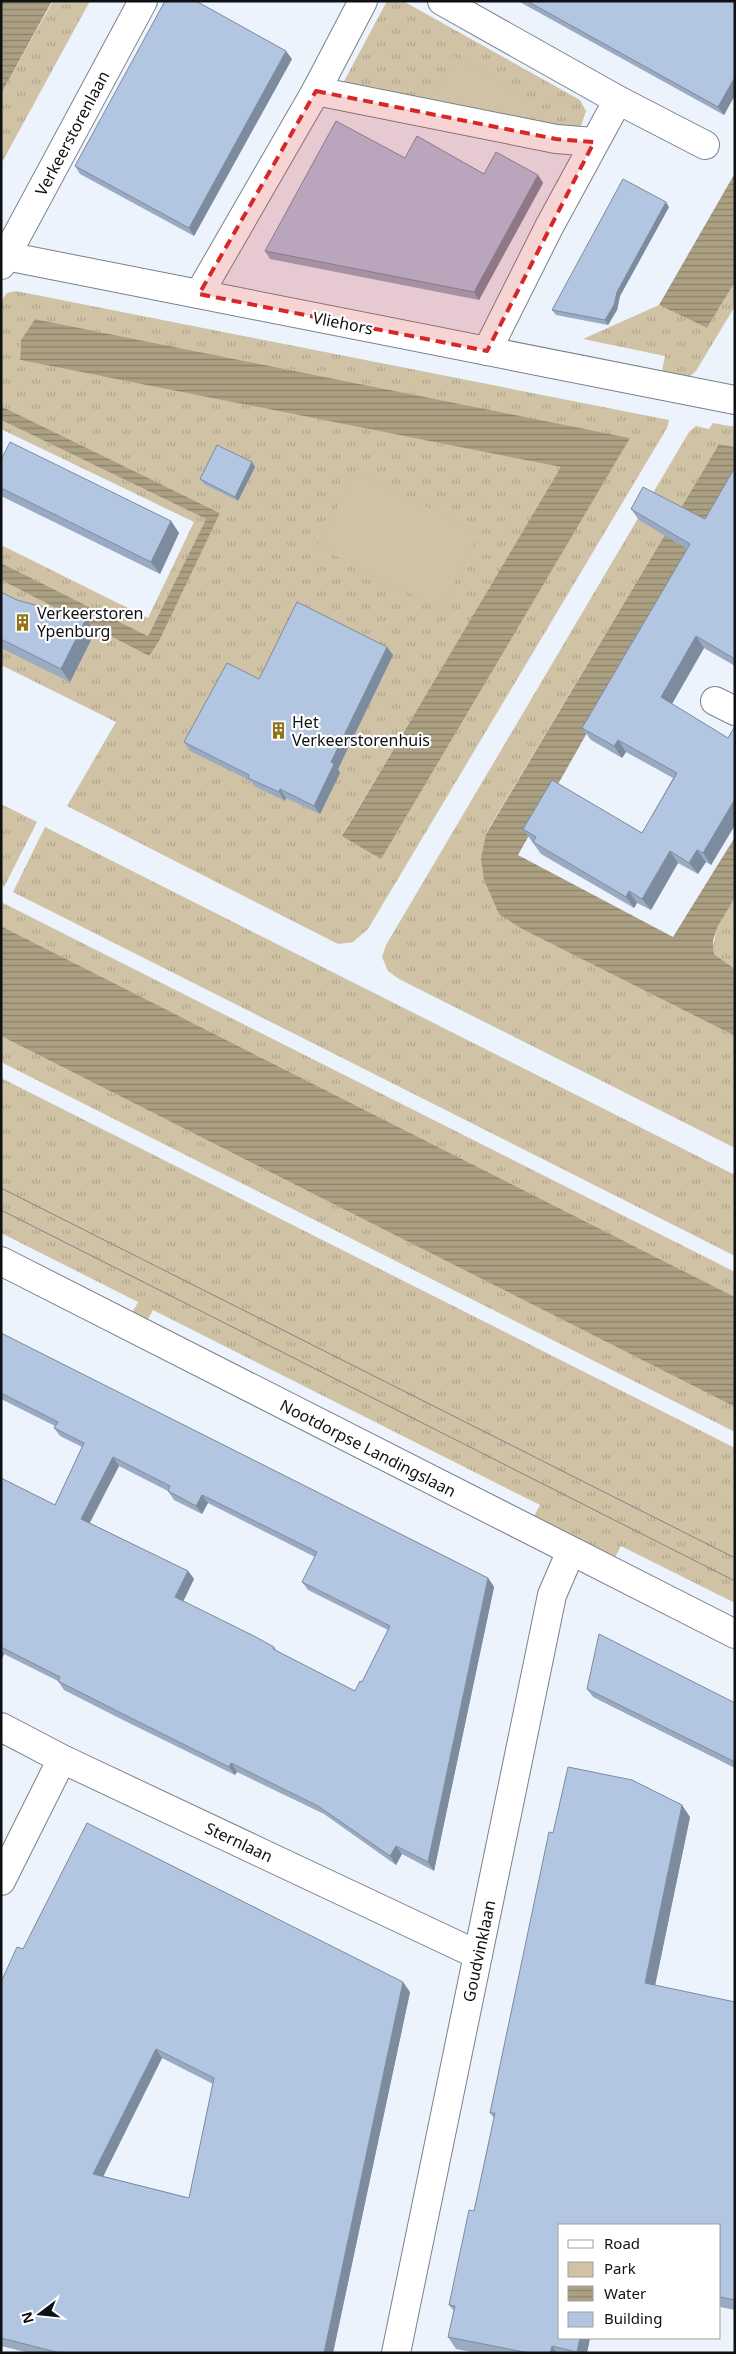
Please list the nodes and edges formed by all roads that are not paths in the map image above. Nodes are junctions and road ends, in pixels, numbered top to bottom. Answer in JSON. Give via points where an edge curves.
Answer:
{"nodes":[{"id":1,"x":143,"y":1,"type":"edge"},
{"id":2,"x":363,"y":1,"type":"edge"},
{"id":3,"x":442,"y":1,"type":"edge"},
{"id":4,"x":316,"y":91,"type":"junction"},
{"id":5,"x":618,"y":100,"type":"junction"},
{"id":6,"x":594,"y":142,"type":"junction"},
{"id":7,"x":705,"y":144,"type":"dead end"},
{"id":8,"x":4,"y":260,"type":"edge"},
{"id":9,"x":199,"y":294,"type":"junction"},
{"id":10,"x":487,"y":351,"type":"junction"},
{"id":11,"x":735,"y":400,"type":"edge"},
{"id":12,"x":1,"y":1262,"type":"edge"},
{"id":13,"x":571,"y":1552,"type":"junction"},
{"id":14,"x":735,"y":1634,"type":"edge"},
{"id":15,"x":1,"y":1727,"type":"edge"},
{"id":16,"x":62,"y":1759,"type":"junction"},
{"id":17,"x":1,"y":1881,"type":"edge"},
{"id":18,"x":478,"y":1955,"type":"junction"},
{"id":19,"x":396,"y":2353,"type":"edge"}],
"edges":[{"from":1,"to":8,"type":"street","name":"Verkeerstorenlaan"},
{"from":2,"to":4,"type":"street"},
{"from":3,"to":5,"type":"street"},
{"from":4,"to":6,"type":"street","via":[[556,139]]},
{"from":4,"to":9,"type":"street"},
{"from":5,"to":6,"type":"street"},
{"from":5,"to":7,"type":"street"},
{"from":6,"to":10,"type":"street"},
{"from":8,"to":9,"type":"street","name":"Vliehors"},
{"from":9,"to":10,"type":"street","name":"Vliehors"},
{"from":10,"to":11,"type":"street","name":"Vliehors"},
{"from":12,"to":13,"type":"street","name":"Nootdorpse Landingslaan"},
{"from":13,"to":14,"type":"street","name":"Nootdorpse Landingslaan"},
{"from":13,"to":18,"type":"street","name":"Goudvinklaan","via":[[552,1595]]},
{"from":15,"to":16,"type":"street","name":"Sternlaan"},
{"from":16,"to":17,"type":"street"},
{"from":16,"to":18,"type":"street","name":"Sternlaan"},
{"from":18,"to":19,"type":"street","name":"Goudvinklaan"}]}
